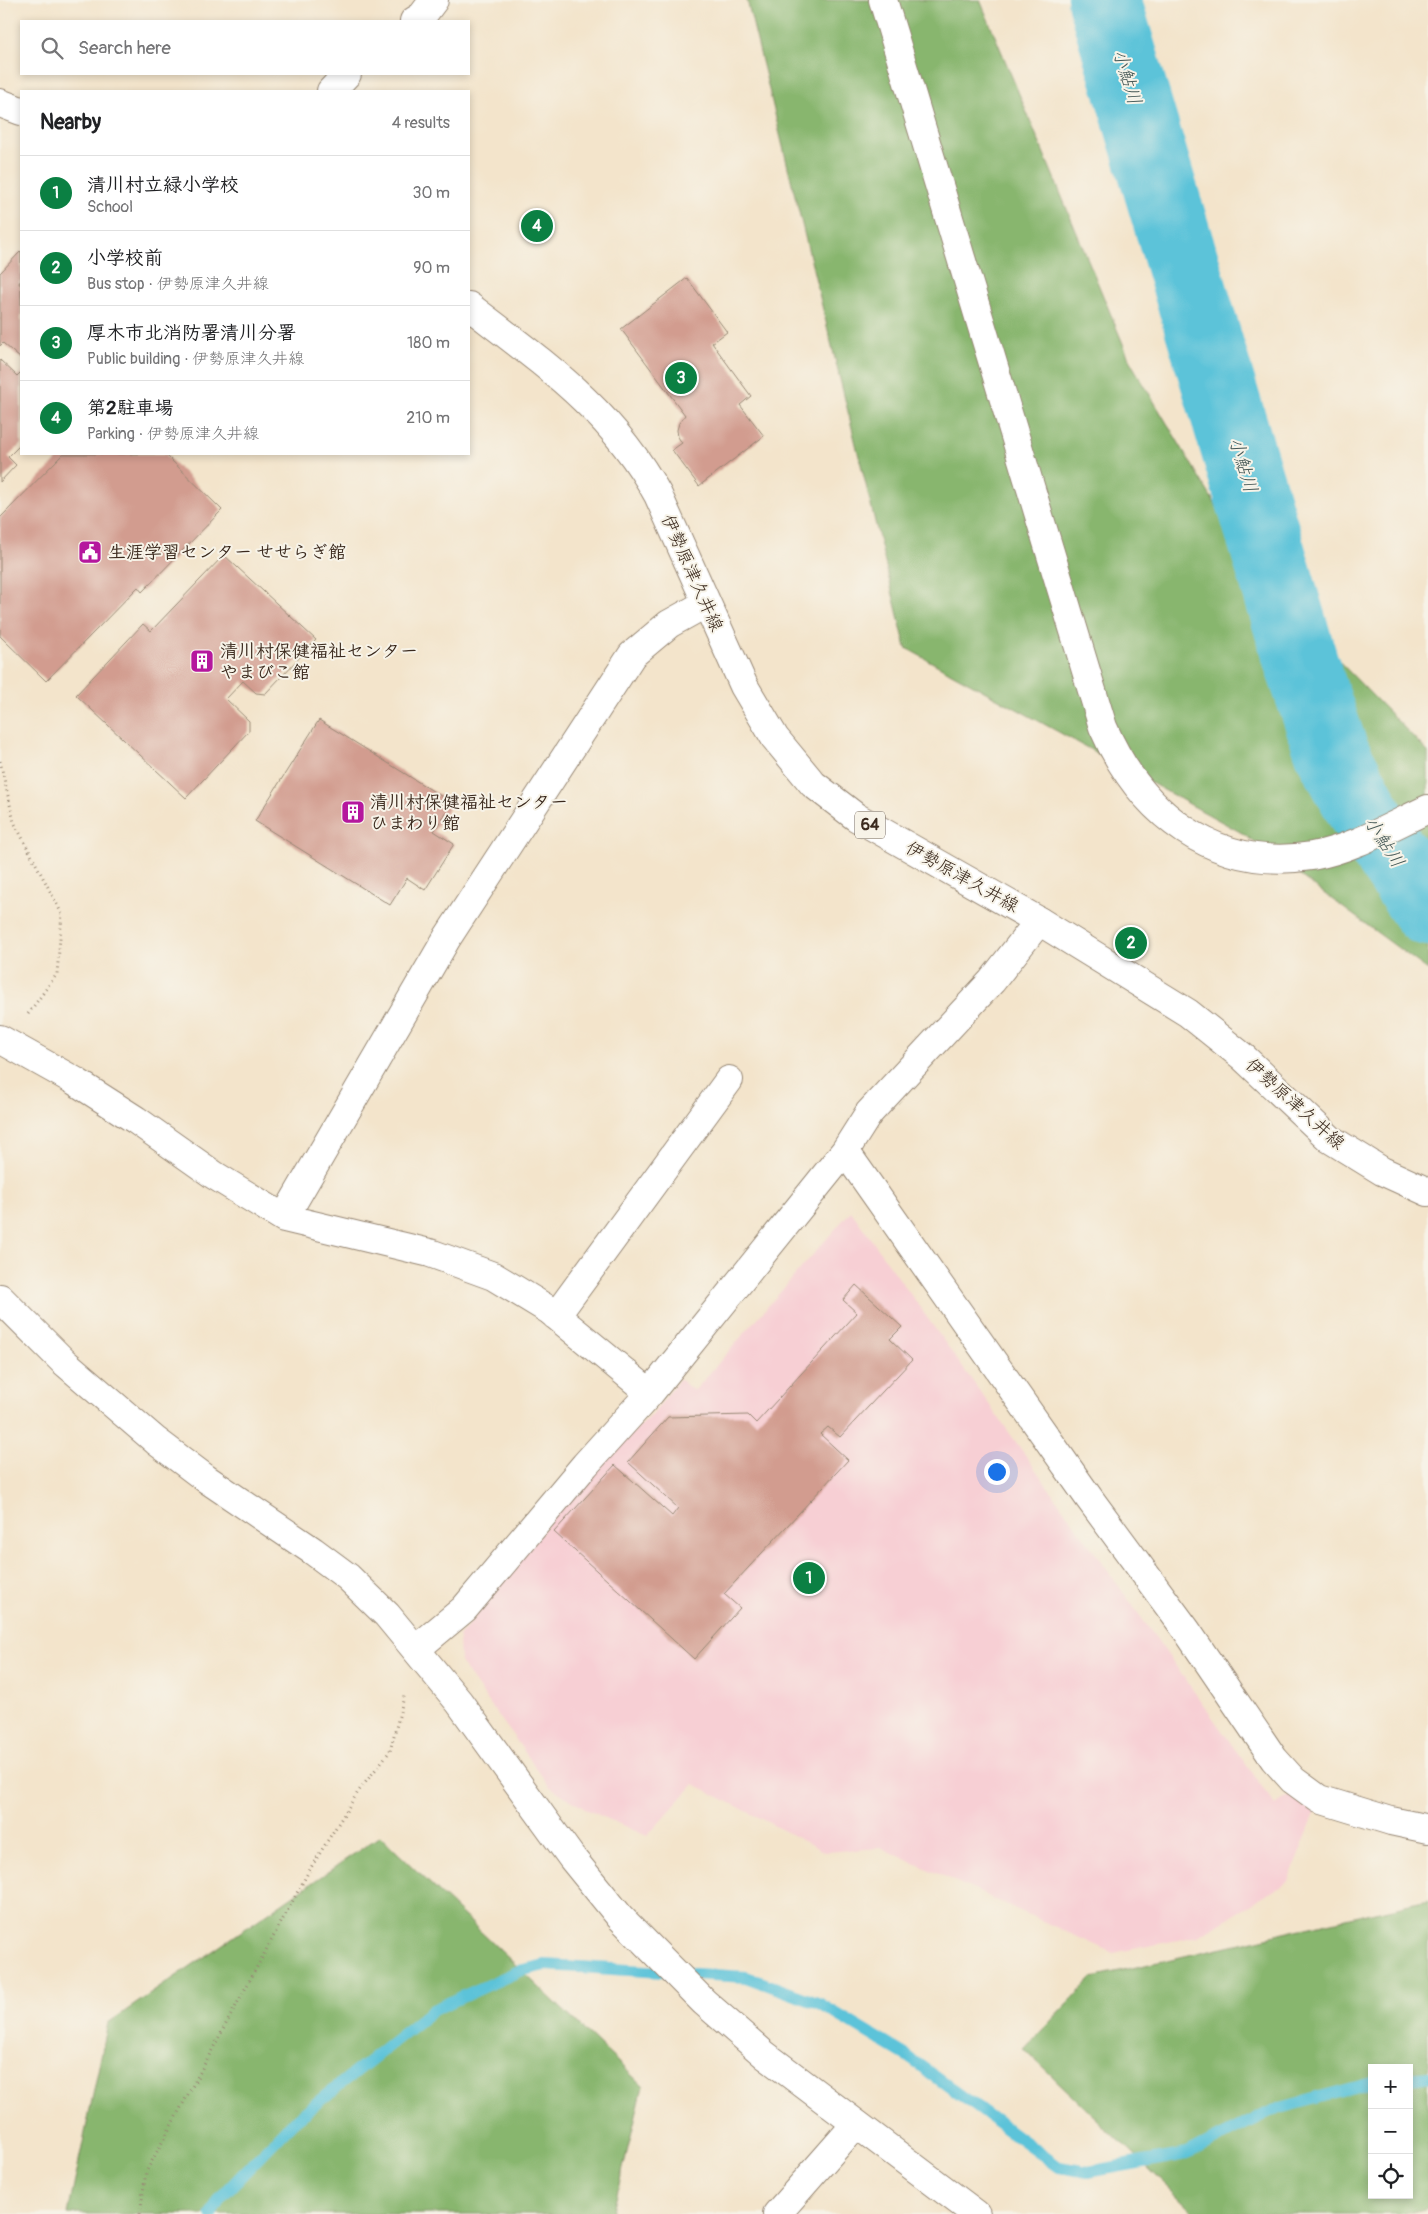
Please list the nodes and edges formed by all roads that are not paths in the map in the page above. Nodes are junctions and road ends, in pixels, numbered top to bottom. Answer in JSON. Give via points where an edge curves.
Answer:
{"nodes":[{"id":1,"x":434,"y":0,"type":"edge"},
{"id":2,"x":883,"y":0,"type":"edge"},
{"id":3,"x":416,"y":20,"type":"edge"},
{"id":4,"x":346,"y":75,"type":"edge"},
{"id":5,"x":333,"y":90,"type":"edge"},
{"id":6,"x":0,"y":103,"type":"edge"},
{"id":7,"x":20,"y":111,"type":"edge"},
{"id":8,"x":470,"y":307,"type":"edge"},
{"id":9,"x":705,"y":604,"type":"junction"},
{"id":10,"x":1428,"y":809,"type":"edge"},
{"id":11,"x":1039,"y":921,"type":"junction"},
{"id":12,"x":4,"y":1040,"type":"edge"},
{"id":13,"x":729,"y":1080,"type":"dead end"},
{"id":14,"x":845,"y":1151,"type":"junction"},
{"id":15,"x":1428,"y":1192,"type":"edge"},
{"id":16,"x":284,"y":1218,"type":"junction"},
{"id":17,"x":0,"y":1298,"type":"edge"},
{"id":18,"x":556,"y":1316,"type":"junction"},
{"id":19,"x":650,"y":1392,"type":"junction"},
{"id":20,"x":416,"y":1648,"type":"junction"},
{"id":21,"x":1428,"y":1829,"type":"edge"},
{"id":22,"x":856,"y":2124,"type":"junction"},
{"id":23,"x":777,"y":2214,"type":"edge"},
{"id":24,"x":976,"y":2214,"type":"edge"}],
"edges":[{"from":1,"to":3,"type":"street"},
{"from":2,"to":10,"type":"street","via":[[1103,727],[1124,769],[1151,804],[1182,830],[1216,847],[1248,857],[1311,856],[1342,848]]},
{"from":4,"to":5,"type":"street"},
{"from":6,"to":7,"type":"street"},
{"from":8,"to":9,"type":"street","name":"伊勢原津久井線","number":"64","via":[[566,382],[623,440],[658,495]]},
{"from":9,"to":11,"type":"street","name":"伊勢原津久井線","number":"64","via":[[760,714],[775,738],[813,784],[856,817]]},
{"from":9,"to":16,"type":"street","via":[[669,624],[632,655],[446,938]]},
{"from":11,"to":14,"type":"street","via":[[992,981],[869,1113]]},
{"from":11,"to":15,"type":"street","name":"伊勢原津久井線","number":"64","via":[[1195,1018],[1243,1057],[1330,1139],[1382,1171]]},
{"from":12,"to":16,"type":"street","via":[[121,1110],[214,1175]]},
{"from":13,"to":18,"type":"street"},
{"from":14,"to":19,"type":"street"},
{"from":14,"to":21,"type":"street","via":[[1274,1759],[1293,1780],[1318,1799]]},
{"from":16,"to":18,"type":"street","via":[[430,1253],[493,1276]]},
{"from":17,"to":20,"type":"street","via":[[63,1361],[156,1441],[348,1577]]},
{"from":18,"to":19,"type":"street"},
{"from":19,"to":20,"type":"street","via":[[464,1609]]},
{"from":20,"to":22,"type":"street","via":[[460,1702],[572,1858],[620,1917],[704,2002],[765,2055]]},
{"from":22,"to":23,"type":"street"},
{"from":22,"to":24,"type":"street"}]}
